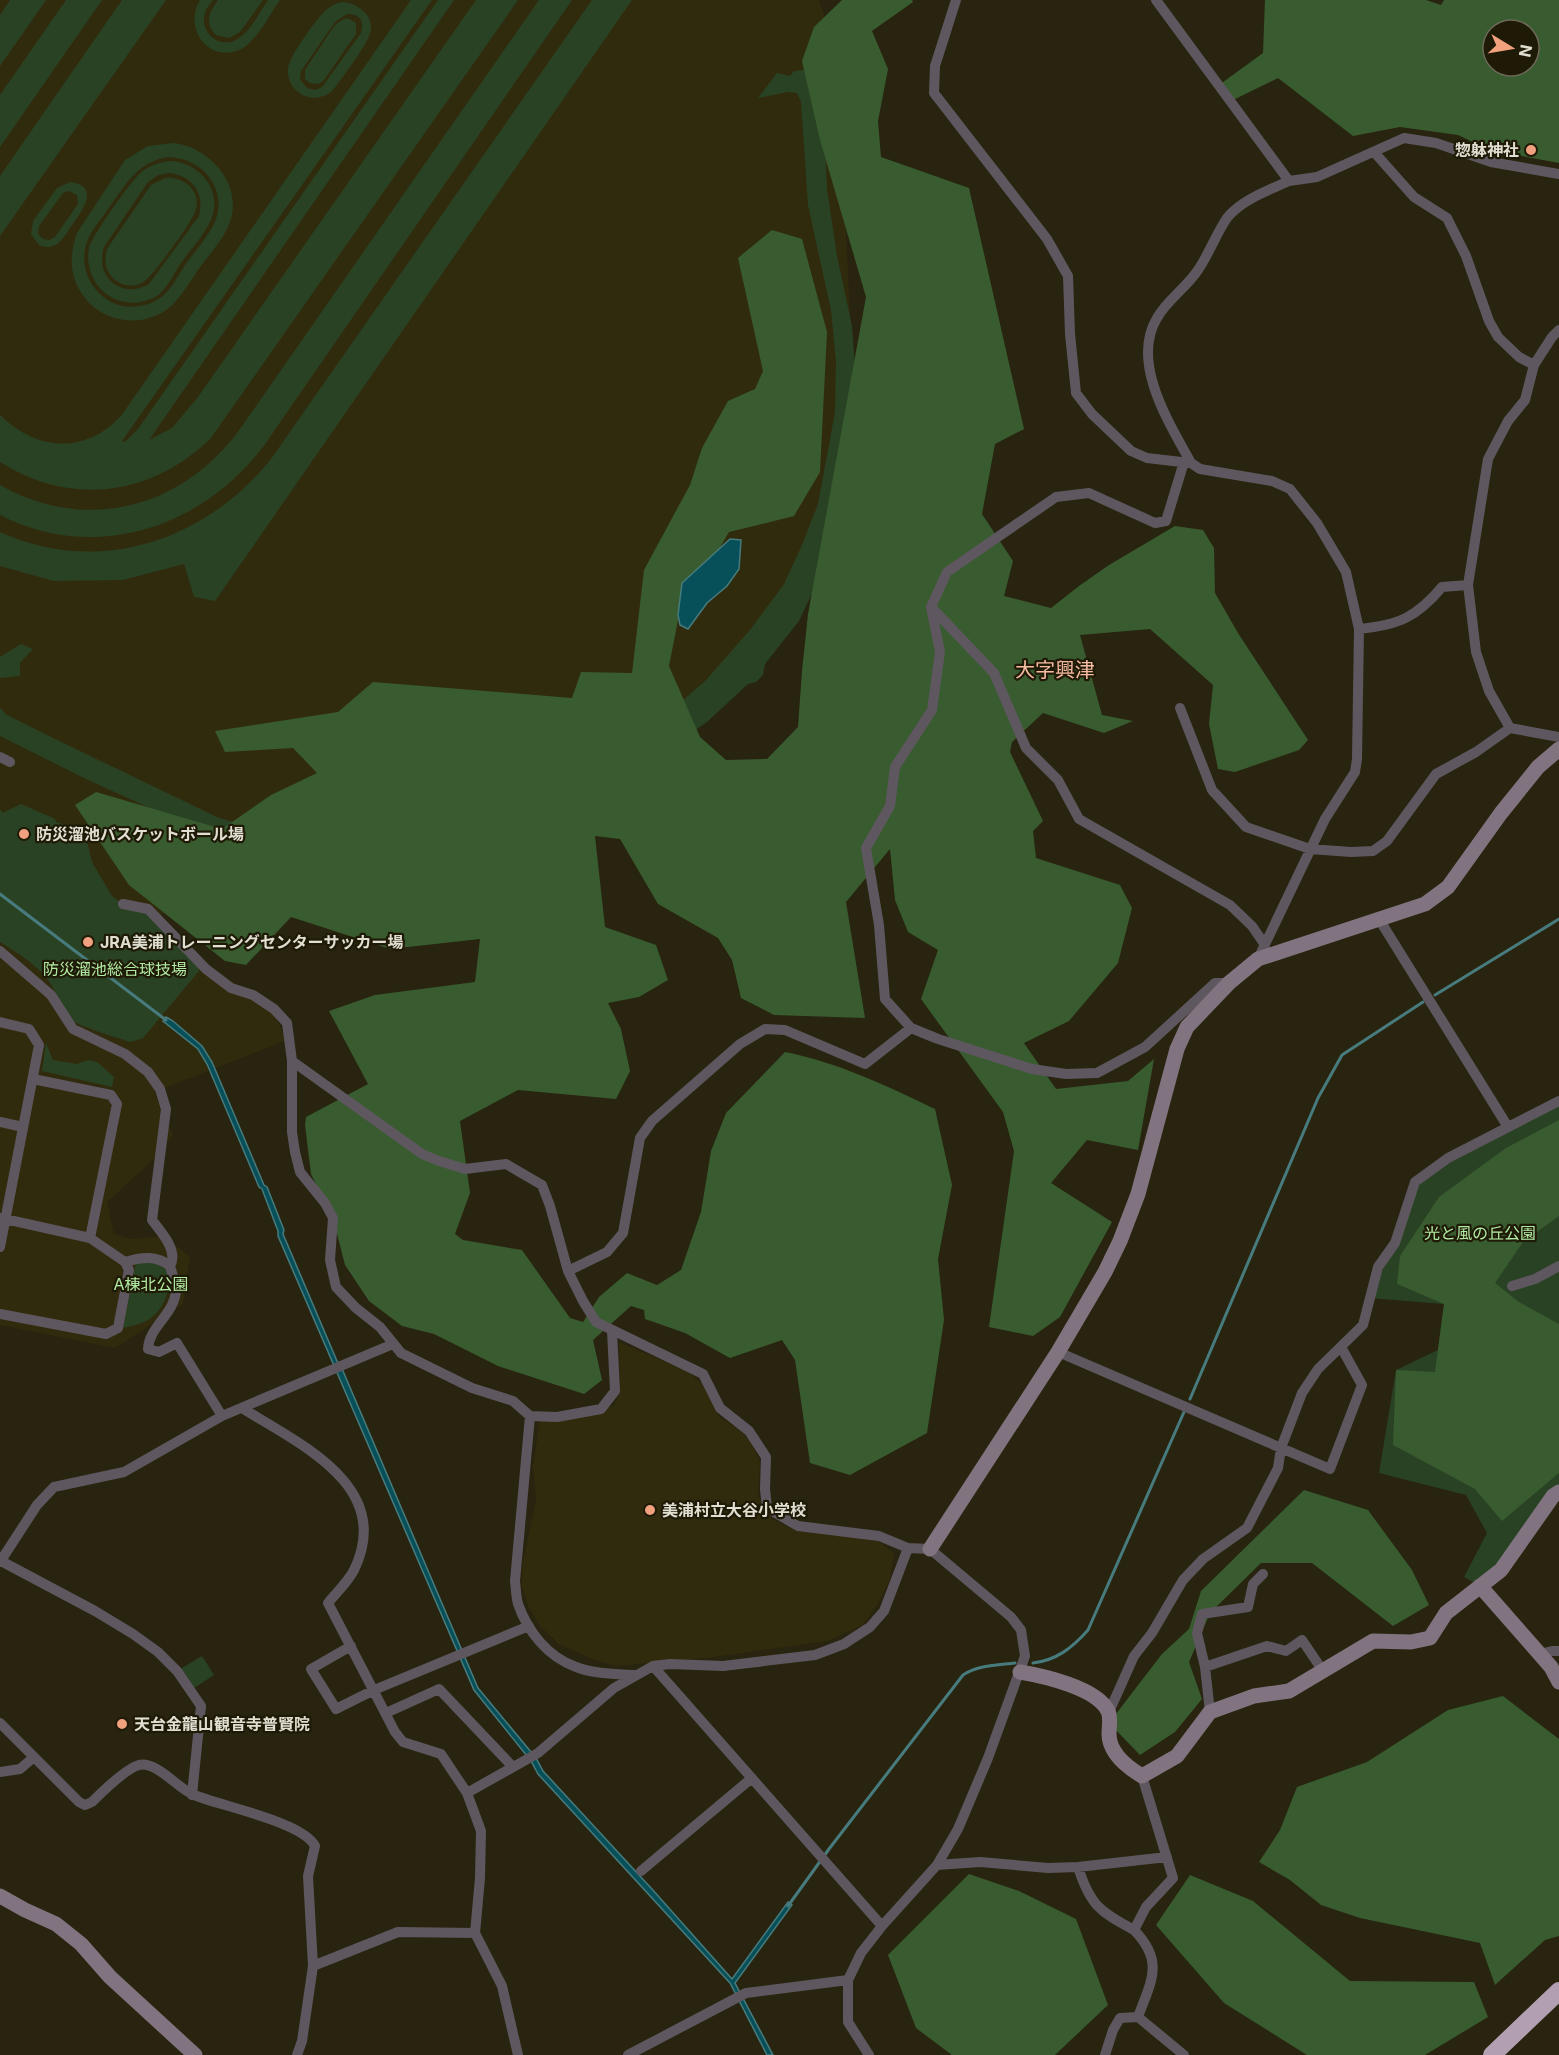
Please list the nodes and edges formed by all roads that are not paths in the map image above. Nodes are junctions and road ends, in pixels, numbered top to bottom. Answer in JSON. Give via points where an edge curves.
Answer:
{"nodes":[{"id":1,"x":956,"y":0,"type":"edge"},
{"id":2,"x":1156,"y":0,"type":"edge"},
{"id":3,"x":1374,"y":152,"type":"junction"},
{"id":4,"x":1559,"y":174,"type":"edge"},
{"id":5,"x":1289,"y":181,"type":"junction"},
{"id":6,"x":1559,"y":330,"type":"edge"},
{"id":7,"x":1534,"y":365,"type":"junction"},
{"id":8,"x":1188,"y":462,"type":"junction"},
{"id":9,"x":1468,"y":585,"type":"junction"},
{"id":10,"x":931,"y":607,"type":"junction"},
{"id":11,"x":1359,"y":630,"type":"junction"},
{"id":12,"x":1180,"y":708,"type":"dead end"},
{"id":13,"x":1510,"y":728,"type":"junction"},
{"id":14,"x":1559,"y":737,"type":"edge"},
{"id":15,"x":1559,"y":749,"type":"edge"},
{"id":16,"x":1310,"y":849,"type":"junction"},
{"id":17,"x":123,"y":904,"type":"dead end"},
{"id":18,"x":1379,"y":919,"type":"junction"},
{"id":19,"x":1265,"y":945,"type":"junction"},
{"id":20,"x":0,"y":951,"type":"edge"},
{"id":21,"x":1258,"y":959,"type":"junction"},
{"id":22,"x":1229,"y":983,"type":"junction"},
{"id":23,"x":0,"y":1022,"type":"edge"},
{"id":24,"x":911,"y":1028,"type":"junction"},
{"id":25,"x":292,"y":1061,"type":"junction"},
{"id":26,"x":33,"y":1079,"type":"junction"},
{"id":27,"x":1559,"y":1101,"type":"edge"},
{"id":28,"x":0,"y":1122,"type":"edge"},
{"id":29,"x":23,"y":1127,"type":"junction"},
{"id":30,"x":1508,"y":1127,"type":"junction"},
{"id":31,"x":3,"y":1218,"type":"edge"},
{"id":32,"x":90,"y":1238,"type":"junction"},
{"id":33,"x":0,"y":1247,"type":"edge"},
{"id":34,"x":125,"y":1262,"type":"junction"},
{"id":35,"x":170,"y":1266,"type":"junction"},
{"id":36,"x":1559,"y":1266,"type":"edge"},
{"id":37,"x":568,"y":1271,"type":"junction"},
{"id":38,"x":1512,"y":1286,"type":"dead end"},
{"id":39,"x":0,"y":1314,"type":"edge"},
{"id":40,"x":612,"y":1331,"type":"junction"},
{"id":41,"x":393,"y":1344,"type":"junction"},
{"id":42,"x":1341,"y":1347,"type":"junction"},
{"id":43,"x":1058,"y":1352,"type":"junction"},
{"id":44,"x":242,"y":1408,"type":"junction"},
{"id":45,"x":222,"y":1416,"type":"junction"},
{"id":46,"x":530,"y":1416,"type":"junction"},
{"id":47,"x":1281,"y":1448,"type":"junction"},
{"id":48,"x":1559,"y":1492,"type":"edge"},
{"id":49,"x":908,"y":1548,"type":"junction"},
{"id":50,"x":930,"y":1549,"type":"junction"},
{"id":51,"x":0,"y":1561,"type":"edge"},
{"id":52,"x":1263,"y":1574,"type":"dead end"},
{"id":53,"x":1480,"y":1586,"type":"junction"},
{"id":54,"x":529,"y":1626,"type":"junction"},
{"id":55,"x":351,"y":1646,"type":"junction"},
{"id":56,"x":1559,"y":1651,"type":"edge"},
{"id":57,"x":1539,"y":1654,"type":"junction"},
{"id":58,"x":653,"y":1666,"type":"junction"},
{"id":59,"x":1205,"y":1667,"type":"junction"},
{"id":60,"x":1323,"y":1671,"type":"junction"},
{"id":61,"x":1020,"y":1672,"type":"junction"},
{"id":62,"x":635,"y":1676,"type":"junction"},
{"id":63,"x":1559,"y":1682,"type":"edge"},
{"id":64,"x":374,"y":1690,"type":"junction"},
{"id":65,"x":1109,"y":1712,"type":"junction"},
{"id":66,"x":1210,"y":1712,"type":"junction"},
{"id":67,"x":386,"y":1713,"type":"junction"},
{"id":68,"x":0,"y":1723,"type":"edge"},
{"id":69,"x":34,"y":1757,"type":"junction"},
{"id":70,"x":513,"y":1767,"type":"junction"},
{"id":71,"x":0,"y":1772,"type":"edge"},
{"id":72,"x":1142,"y":1776,"type":"junction"},
{"id":73,"x":752,"y":1778,"type":"junction"},
{"id":74,"x":467,"y":1793,"type":"junction"},
{"id":75,"x":192,"y":1795,"type":"junction"},
{"id":76,"x":1167,"y":1857,"type":"junction"},
{"id":77,"x":937,"y":1865,"type":"junction"},
{"id":78,"x":1078,"y":1867,"type":"junction"},
{"id":79,"x":641,"y":1871,"type":"dead end"},
{"id":80,"x":0,"y":1896,"type":"edge"},
{"id":81,"x":882,"y":1926,"type":"junction"},
{"id":82,"x":1134,"y":1930,"type":"junction"},
{"id":83,"x":475,"y":1933,"type":"junction"},
{"id":84,"x":313,"y":1966,"type":"junction"},
{"id":85,"x":848,"y":1980,"type":"junction"},
{"id":86,"x":1559,"y":1991,"type":"edge"},
{"id":87,"x":1138,"y":2017,"type":"junction"},
{"id":88,"x":195,"y":2055,"type":"edge"},
{"id":89,"x":297,"y":2055,"type":"edge"},
{"id":90,"x":518,"y":2055,"type":"edge"},
{"id":91,"x":628,"y":2055,"type":"edge"},
{"id":92,"x":869,"y":2055,"type":"edge"},
{"id":93,"x":1105,"y":2055,"type":"edge"},
{"id":94,"x":1184,"y":2055,"type":"edge"},
{"id":95,"x":1492,"y":2055,"type":"edge"}],
"edges":[{"from":1,"to":8,"type":"street","via":[[935,66],[934,93],[1047,239],[1068,276],[1076,393],[1131,451],[1147,458]]},
{"from":2,"to":5,"type":"street"},
{"from":3,"to":4,"type":"street","via":[[1404,138],[1436,143],[1491,162]]},
{"from":3,"to":5,"type":"street","via":[[1317,177]]},
{"from":3,"to":7,"type":"street","via":[[1414,197],[1448,218],[1498,337]]},
{"from":5,"to":8,"type":"street","via":[[1238,207],[1227,218],[1198,272],[1156,318],[1148,369]]},
{"from":6,"to":7,"type":"street"},
{"from":7,"to":9,"type":"street","via":[[1525,400],[1508,421],[1488,459]]},
{"from":8,"to":10,"type":"street","via":[[1166,521],[1155,523],[1089,493],[1056,497],[947,572]]},
{"from":8,"to":11,"type":"street","via":[[1200,469],[1272,481],[1290,489],[1312,515],[1346,572]]},
{"from":9,"to":11,"type":"street","via":[[1442,587],[1429,602],[1399,623]]},
{"from":9,"to":13,"type":"street","via":[[1476,652],[1489,691]]},
{"from":10,"to":19,"type":"street","via":[[994,673],[1026,748],[1058,780],[1079,819],[1230,906]]},
{"from":10,"to":24,"type":"street","via":[[940,652],[932,710],[895,767],[890,806],[866,848],[879,926],[885,999]]},
{"from":11,"to":16,"type":"street","via":[[1355,772]]},
{"from":12,"to":16,"type":"street","via":[[1212,790],[1246,827]]},
{"from":13,"to":14,"type":"street"},
{"from":13,"to":16,"type":"street","via":[[1436,774],[1388,841],[1373,851]]},
{"from":15,"to":18,"type":"street","via":[[1538,767],[1501,813],[1448,887],[1425,904]]},
{"from":16,"to":19,"type":"street"},
{"from":17,"to":25,"type":"street","via":[[148,909],[206,969],[231,988],[253,995],[274,1009],[287,1023]]},
{"from":18,"to":21,"type":"street"},
{"from":18,"to":30,"type":"street"},
{"from":19,"to":21,"type":"street"},
{"from":20,"to":35,"type":"street","via":[[51,995],[73,1029],[125,1054],[148,1072],[160,1089],[166,1109],[152,1220],[170,1246]]},
{"from":21,"to":22,"type":"street"},
{"from":22,"to":24,"type":"street","via":[[1215,983],[1146,1047],[1097,1073],[1032,1069]]},
{"from":22,"to":43,"type":"street","via":[[1187,1027],[1177,1049],[1138,1194],[1120,1241]]},
{"from":23,"to":26,"type":"street","via":[[29,1029],[39,1045]]},
{"from":24,"to":37,"type":"street","via":[[866,1064],[785,1030],[765,1029],[740,1044],[652,1121],[640,1138],[623,1233],[607,1252]]},
{"from":25,"to":37,"type":"street","via":[[422,1154],[465,1169],[506,1164],[542,1185]]},
{"from":25,"to":41,"type":"street","via":[[295,1152],[300,1172],[333,1218],[330,1260],[336,1287]]},
{"from":26,"to":29,"type":"street"},
{"from":26,"to":32,"type":"street","via":[[111,1095],[117,1104]]},
{"from":27,"to":30,"type":"street"},
{"from":28,"to":29,"type":"street"},
{"from":29,"to":31,"type":"street"},
{"from":30,"to":42,"type":"street","via":[[1448,1158],[1415,1182],[1395,1244],[1378,1267],[1363,1325]]},
{"from":31,"to":32,"type":"street"},
{"from":31,"to":33,"type":"street"},
{"from":32,"to":34,"type":"street"},
{"from":34,"to":35,"type":"street","via":[[143,1257]]},
{"from":34,"to":39,"type":"street","via":[[129,1270],[118,1328],[106,1334]]},
{"from":35,"to":45,"type":"street","via":[[176,1288],[172,1306],[148,1340],[148,1349],[159,1352],[177,1344]]},
{"from":36,"to":38,"type":"street"},
{"from":37,"to":40,"type":"street","via":[[596,1322]]},
{"from":40,"to":46,"type":"street","via":[[615,1391],[601,1409],[557,1417]]},
{"from":40,"to":49,"type":"street","via":[[703,1374],[720,1408],[749,1431],[766,1457],[767,1508],[798,1526],[879,1536]]},
{"from":41,"to":44,"type":"street"},
{"from":41,"to":46,"type":"street","via":[[401,1353],[462,1384],[513,1401]]},
{"from":42,"to":47,"type":"street","via":[[1318,1369],[1302,1393]]},
{"from":42,"to":47,"type":"street","via":[[1362,1385],[1330,1469]]},
{"from":43,"to":47,"type":"street"},
{"from":43,"to":50,"type":"street"},
{"from":44,"to":45,"type":"street"},
{"from":44,"to":55,"type":"street","via":[[317,1454],[349,1485],[360,1506],[363,1529],[359,1554],[353,1571],[328,1603]]},
{"from":45,"to":51,"type":"street","via":[[124,1472],[54,1487],[37,1505]]},
{"from":46,"to":54,"type":"street","via":[[515,1581],[518,1604]]},
{"from":47,"to":65,"type":"street","via":[[1278,1468],[1247,1528],[1203,1559],[1183,1580],[1134,1656]]},
{"from":48,"to":53,"type":"street","via":[[1501,1570]]},
{"from":49,"to":50,"type":"street"},
{"from":49,"to":58,"type":"street","via":[[884,1611],[870,1627],[844,1644],[815,1655],[723,1666]]},
{"from":50,"to":61,"type":"street","via":[[1016,1623],[1025,1647]]},
{"from":51,"to":75,"type":"street","via":[[133,1634],[177,1671],[201,1706]]},
{"from":52,"to":59,"type":"street","via":[[1253,1584],[1248,1607],[1202,1614],[1197,1633]]},
{"from":53,"to":57,"type":"street"},
{"from":53,"to":60,"type":"street","via":[[1446,1613],[1430,1638],[1411,1642],[1372,1641]]},
{"from":54,"to":62,"type":"street","via":[[544,1647],[577,1668]]},
{"from":54,"to":64,"type":"street"},
{"from":55,"to":64,"type":"street"},
{"from":55,"to":64,"type":"street","via":[[311,1669],[336,1708]]},
{"from":56,"to":57,"type":"street"},
{"from":57,"to":63,"type":"street"},
{"from":58,"to":62,"type":"street"},
{"from":58,"to":73,"type":"street"},
{"from":59,"to":60,"type":"street","via":[[1267,1646],[1286,1651],[1302,1640]]},
{"from":59,"to":66,"type":"street"},
{"from":60,"to":66,"type":"street","via":[[1289,1691],[1254,1696]]},
{"from":61,"to":65,"type":"street","via":[[1084,1691],[1098,1698]]},
{"from":61,"to":77,"type":"street","via":[[958,1829]]},
{"from":62,"to":70,"type":"street","via":[[614,1688],[536,1754]]},
{"from":64,"to":67,"type":"street"},
{"from":65,"to":72,"type":"street","via":[[1109,1738],[1119,1759]]},
{"from":66,"to":72,"type":"street","via":[[1177,1756]]},
{"from":67,"to":70,"type":"street","via":[[440,1689]]},
{"from":67,"to":74,"type":"street","via":[[404,1742],[441,1754]]},
{"from":68,"to":69,"type":"street"},
{"from":69,"to":71,"type":"street","via":[[20,1768]]},
{"from":69,"to":75,"type":"street","via":[[85,1805],[140,1765],[153,1767]]},
{"from":70,"to":74,"type":"street"},
{"from":72,"to":76,"type":"street"},
{"from":73,"to":79,"type":"street"},
{"from":73,"to":81,"type":"street"},
{"from":74,"to":83,"type":"street","via":[[481,1831]]},
{"from":75,"to":84,"type":"street","via":[[293,1828],[311,1839],[315,1846],[308,1876]]},
{"from":76,"to":78,"type":"street"},
{"from":76,"to":82,"type":"street","via":[[1173,1878],[1146,1907]]},
{"from":77,"to":78,"type":"street","via":[[980,1862]]},
{"from":77,"to":81,"type":"street"},
{"from":78,"to":82,"type":"street","via":[[1085,1890],[1105,1914]]},
{"from":80,"to":88,"type":"street","via":[[57,1924]]},
{"from":81,"to":85,"type":"street","via":[[861,1953]]},
{"from":82,"to":87,"type":"street","via":[[1146,1942],[1154,1965]]},
{"from":83,"to":84,"type":"street","via":[[398,1932]]},
{"from":83,"to":90,"type":"street","via":[[502,1986]]},
{"from":84,"to":89,"type":"street"},
{"from":85,"to":91,"type":"street","via":[[746,1993]]},
{"from":85,"to":92,"type":"street","via":[[848,2022]]},
{"from":86,"to":95,"type":"highway"},
{"from":87,"to":93,"type":"street","via":[[1120,2018]]},
{"from":87,"to":94,"type":"street"}]}
